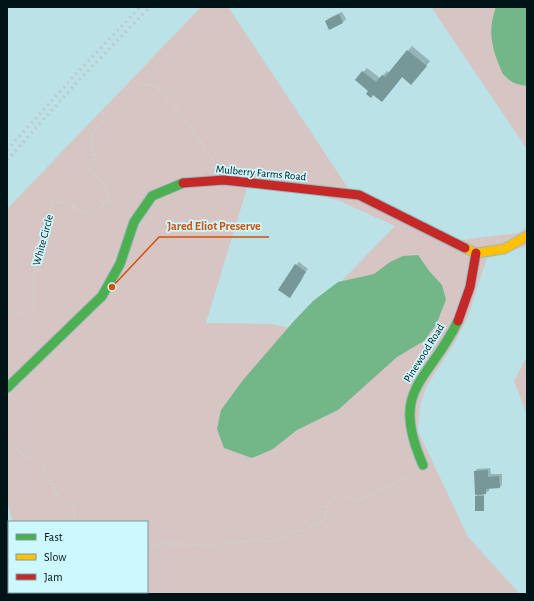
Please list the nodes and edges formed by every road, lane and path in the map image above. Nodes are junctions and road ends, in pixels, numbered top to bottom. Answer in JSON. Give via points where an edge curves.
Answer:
{"nodes":[{"id":1,"x":215,"y":180,"type":"junction"},
{"id":2,"x":527,"y":236,"type":"edge"},
{"id":3,"x":476,"y":254,"type":"junction"},
{"id":4,"x":7,"y":311,"type":"edge"},
{"id":5,"x":7,"y":388,"type":"edge"},
{"id":6,"x":7,"y":442,"type":"edge"},
{"id":7,"x":423,"y":465,"type":"joint"},
{"id":8,"x":75,"y":521,"type":"edge"},
{"id":9,"x":148,"y":547,"type":"edge"}],
"edges":[{"from":1,"to":3,"type":"street","name":"Mulberry Farms Road","via":[[359,195]]},
{"from":1,"to":4,"type":"path","name":"White Circle","via":[[213,160],[173,104],[156,86],[139,84],[120,88],[111,83],[100,84],[98,95],[105,119],[91,135],[95,162],[88,169],[101,181],[110,201],[93,214],[54,202],[45,225],[34,272],[34,306],[25,314]]},
{"from":1,"to":5,"type":"street","name":"Mulberry Farms Road","via":[[181,183],[152,196],[134,222],[120,264],[102,296]]},
{"from":2,"to":3,"type":"street","via":[[504,249]]},
{"from":3,"to":7,"type":"street","name":"Pinewood Road","via":[[468,296],[460,316],[448,340],[413,393],[409,407],[412,438]]},
{"from":6,"to":8,"type":"path","via":[[25,455],[37,459],[49,476],[58,498],[74,508]]},
{"from":7,"to":9,"type":"path","via":[[408,477],[360,500],[341,494],[328,503],[324,519],[305,530],[269,542],[260,539],[213,546],[163,544]]}]}
